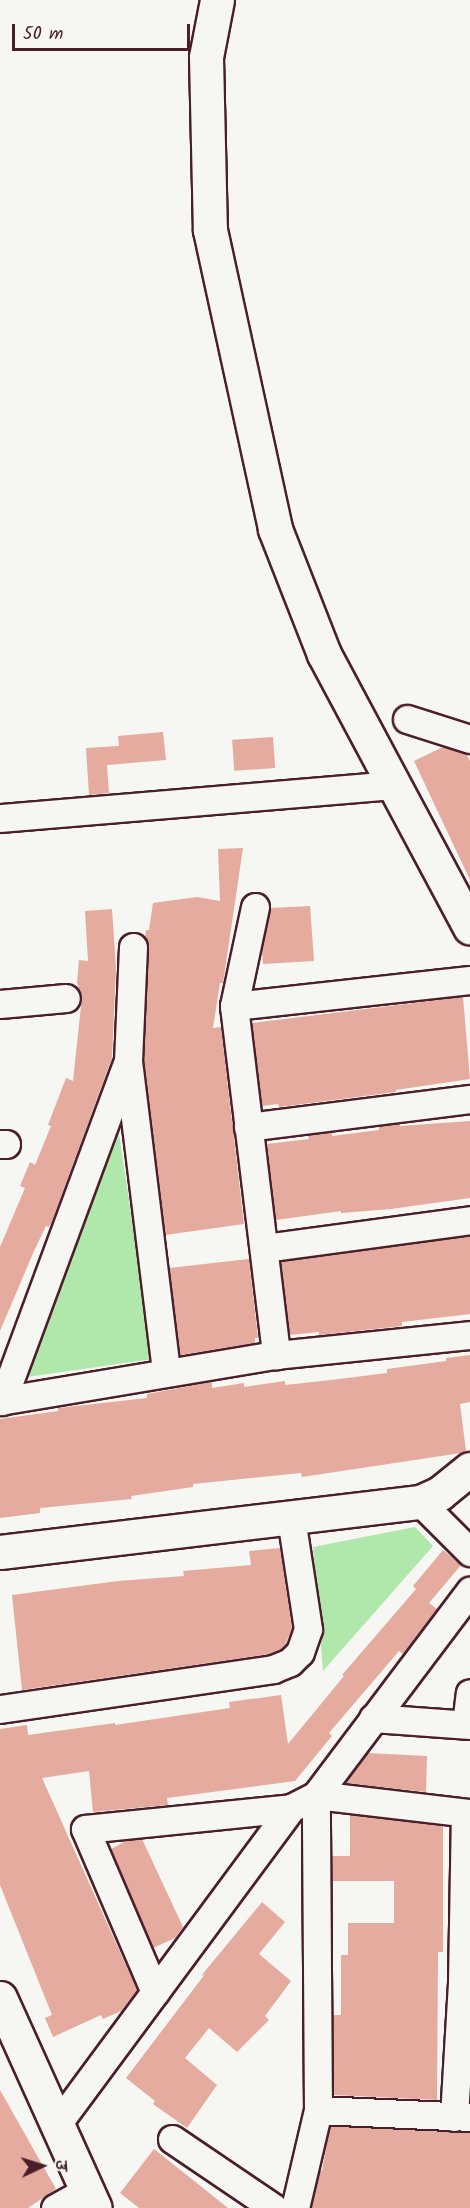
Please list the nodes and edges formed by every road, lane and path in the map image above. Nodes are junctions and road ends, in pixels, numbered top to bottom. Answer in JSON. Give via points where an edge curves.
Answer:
{"nodes":[{"id":1,"x":217,"y":0,"type":"edge"},
{"id":2,"x":406,"y":719,"type":"dead end"},
{"id":3,"x":470,"y":739,"type":"edge"},
{"id":4,"x":395,"y":785,"type":"junction"},
{"id":5,"x":0,"y":818,"type":"edge"},
{"id":6,"x":255,"y":907,"type":"dead end"},
{"id":7,"x":470,"y":928,"type":"edge"},
{"id":8,"x":134,"y":947,"type":"dead end"},
{"id":9,"x":470,"y":980,"type":"edge"},
{"id":10,"x":66,"y":998,"type":"dead end"},
{"id":11,"x":0,"y":1004,"type":"edge"},
{"id":12,"x":234,"y":1006,"type":"junction"},
{"id":13,"x":128,"y":1061,"type":"junction"},
{"id":14,"x":470,"y":1099,"type":"edge"},
{"id":15,"x":249,"y":1127,"type":"junction"},
{"id":16,"x":470,"y":1220,"type":"edge"},
{"id":17,"x":264,"y":1248,"type":"junction"},
{"id":18,"x":470,"y":1335,"type":"edge"},
{"id":19,"x":276,"y":1355,"type":"junction"},
{"id":20,"x":166,"y":1372,"type":"junction"},
{"id":21,"x":1,"y":1401,"type":"edge"},
{"id":22,"x":470,"y":1469,"type":"edge"},
{"id":23,"x":420,"y":1502,"type":"junction"},
{"id":24,"x":291,"y":1518,"type":"junction"},
{"id":25,"x":1,"y":1548,"type":"edge"},
{"id":26,"x":470,"y":1552,"type":"edge"},
{"id":27,"x":470,"y":1591,"type":"edge"},
{"id":28,"x":470,"y":1693,"type":"edge"},
{"id":29,"x":0,"y":1709,"type":"edge"},
{"id":30,"x":373,"y":1718,"type":"junction"},
{"id":31,"x":468,"y":1725,"type":"edge"},
{"id":32,"x":316,"y":1795,"type":"junction"},
{"id":33,"x":291,"y":1808,"type":"junction"},
{"id":34,"x":467,"y":1813,"type":"edge"},
{"id":35,"x":466,"y":1981,"type":"edge"},
{"id":36,"x":154,"y":1992,"type":"junction"},
{"id":37,"x":0,"y":1998,"type":"edge"},
{"id":38,"x":318,"y":2110,"type":"junction"},
{"id":39,"x":462,"y":2117,"type":"edge"},
{"id":40,"x":58,"y":2123,"type":"junction"},
{"id":41,"x":172,"y":2139,"type":"dead end"},
{"id":42,"x":91,"y":2199,"type":"edge"},
{"id":43,"x":55,"y":2208,"type":"edge"},
{"id":44,"x":274,"y":2208,"type":"edge"},
{"id":45,"x":295,"y":2208,"type":"edge"}],
"edges":[{"from":1,"to":4,"type":"street","via":[[206,57],[210,230],[275,529],[324,654]]},
{"from":2,"to":3,"type":"street"},
{"from":4,"to":5,"type":"street"},
{"from":4,"to":7,"type":"street"},
{"from":6,"to":12,"type":"street"},
{"from":8,"to":13,"type":"street"},
{"from":9,"to":12,"type":"street"},
{"from":10,"to":11,"type":"street"},
{"from":12,"to":15,"type":"street"},
{"from":13,"to":20,"type":"street"},
{"from":13,"to":21,"type":"street"},
{"from":14,"to":15,"type":"street"},
{"from":15,"to":17,"type":"street"},
{"from":16,"to":17,"type":"street"},
{"from":17,"to":19,"type":"street"},
{"from":18,"to":19,"type":"street"},
{"from":19,"to":20,"type":"street"},
{"from":20,"to":21,"type":"street"},
{"from":22,"to":23,"type":"street","via":[[440,1493]]},
{"from":23,"to":24,"type":"street"},
{"from":23,"to":26,"type":"street"},
{"from":24,"to":25,"type":"street"},
{"from":24,"to":29,"type":"street","via":[[308,1629],[300,1652],[290,1662],[273,1669]]},
{"from":27,"to":30,"type":"street"},
{"from":28,"to":31,"type":"street"},
{"from":30,"to":31,"type":"street"},
{"from":30,"to":32,"type":"street"},
{"from":32,"to":33,"type":"street"},
{"from":32,"to":34,"type":"street"},
{"from":32,"to":38,"type":"street"},
{"from":33,"to":36,"type":"street"},
{"from":33,"to":36,"type":"street","via":[[85,1829]]},
{"from":34,"to":35,"type":"street"},
{"from":35,"to":39,"type":"street"},
{"from":36,"to":40,"type":"street"},
{"from":37,"to":40,"type":"street"},
{"from":38,"to":39,"type":"street"},
{"from":38,"to":45,"type":"street"},
{"from":40,"to":42,"type":"street"},
{"from":41,"to":44,"type":"street"},
{"from":42,"to":43,"type":"street"}]}
